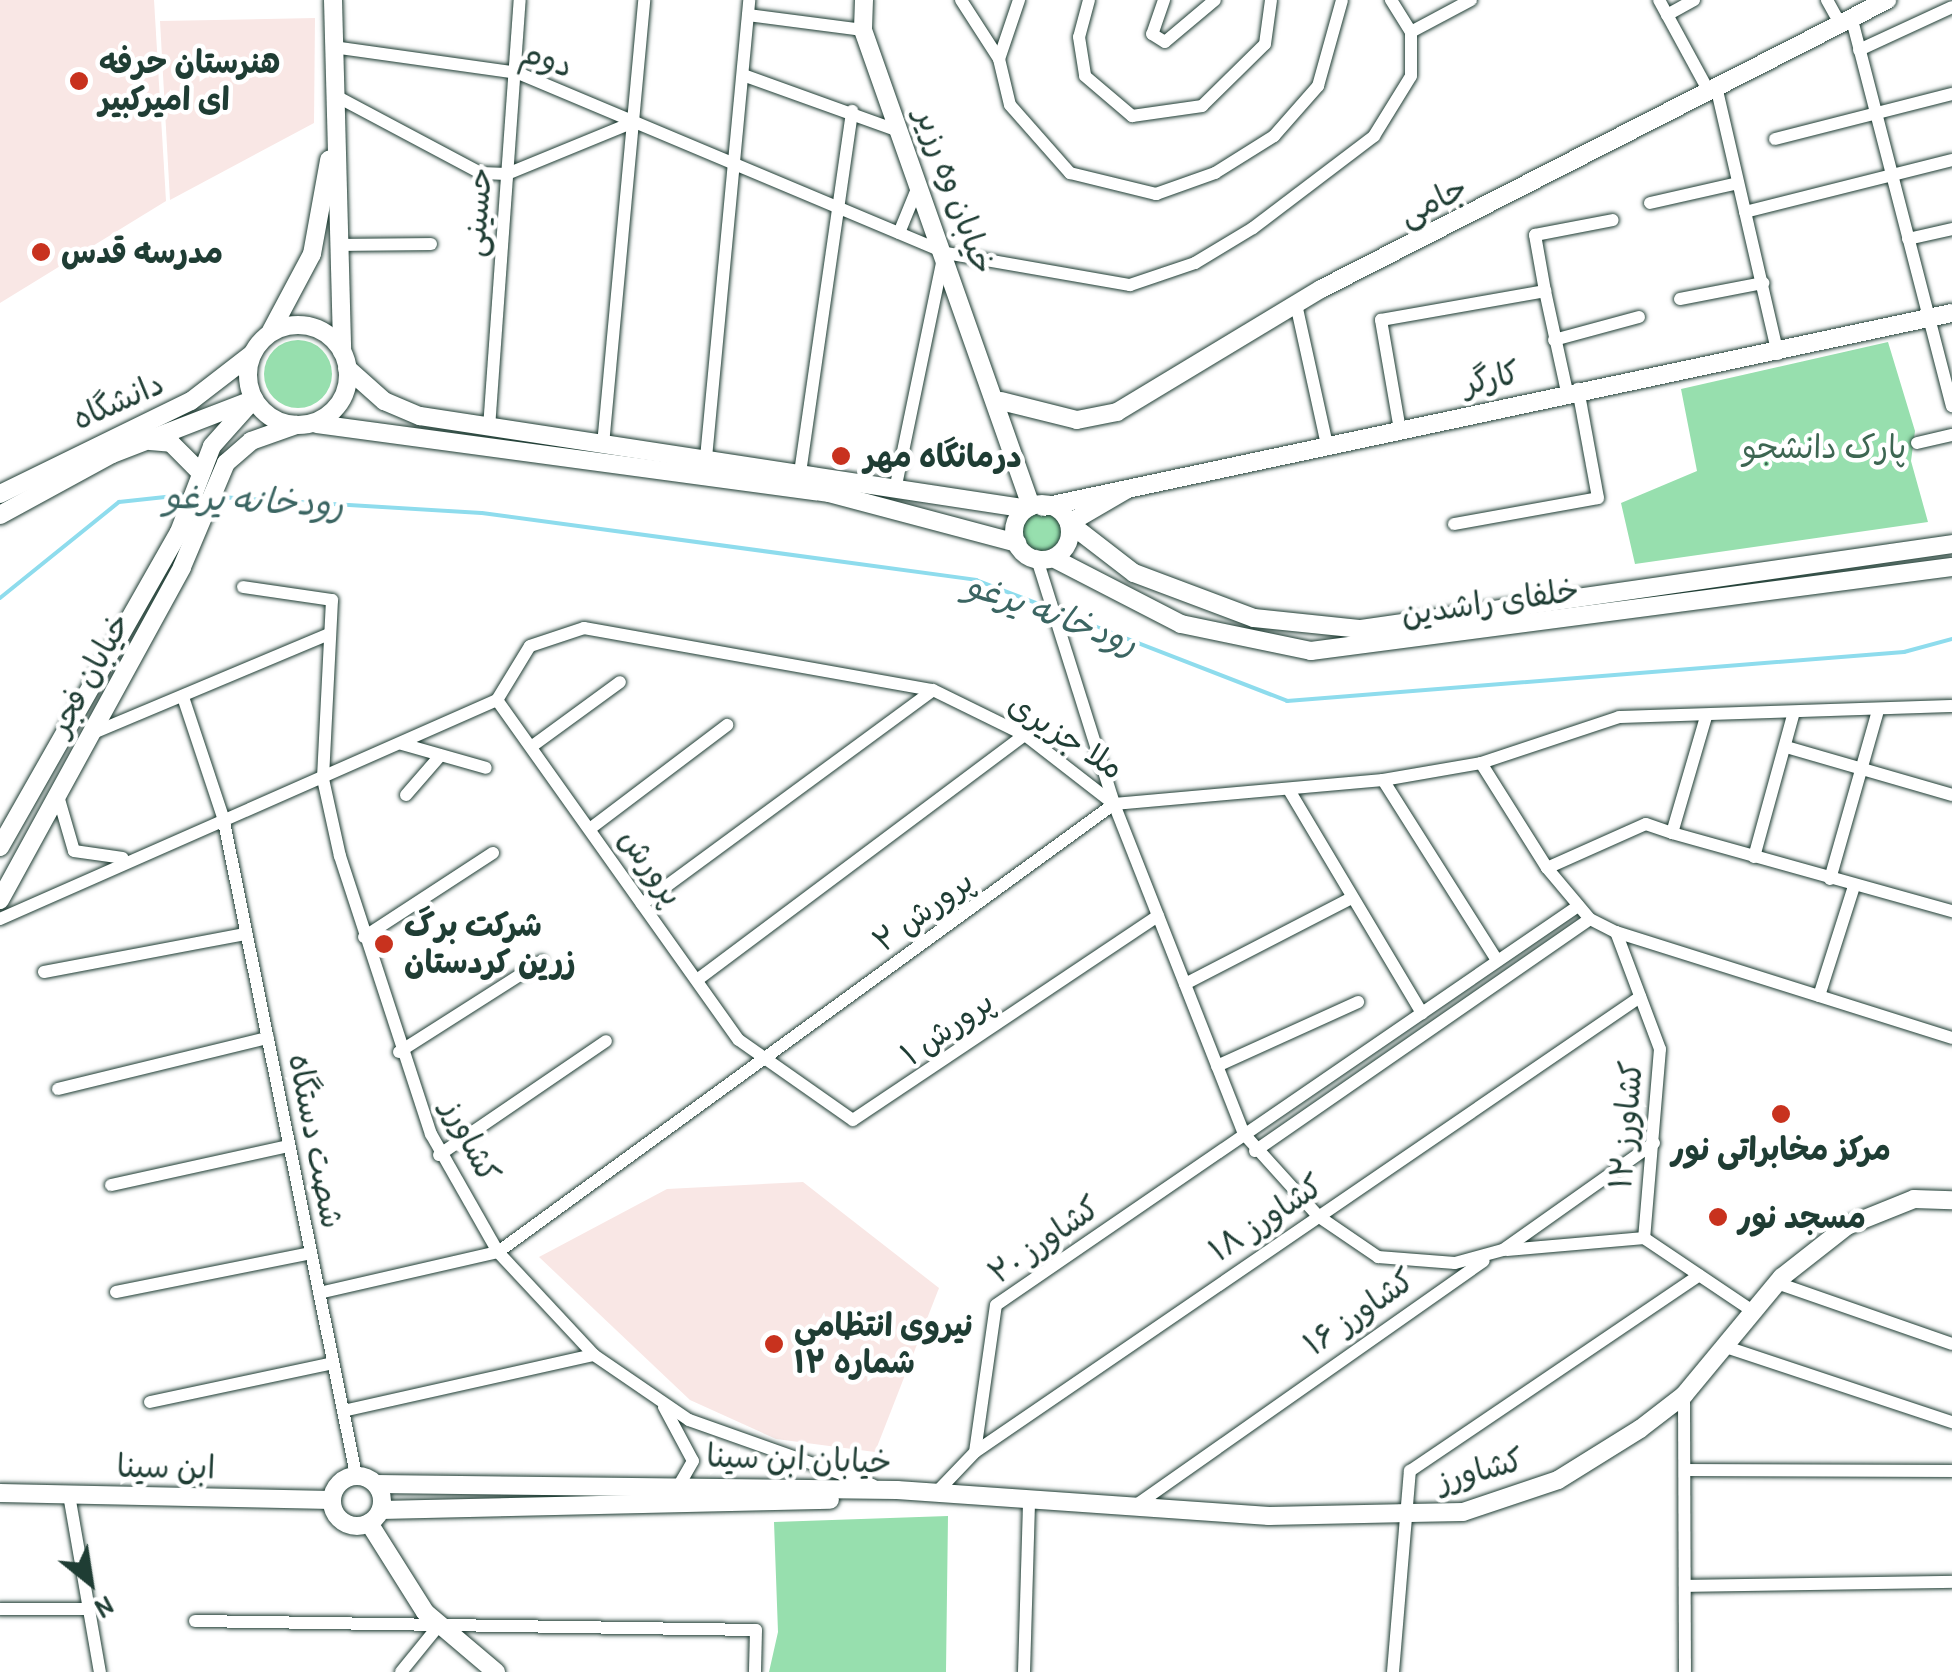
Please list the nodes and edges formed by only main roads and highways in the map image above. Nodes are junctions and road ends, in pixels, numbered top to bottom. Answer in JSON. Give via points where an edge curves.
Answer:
{"nodes":[{"id":1,"x":333,"y":0,"type":"edge"},
{"id":2,"x":864,"y":0,"type":"edge"},
{"id":3,"x":1887,"y":0,"type":"edge"},
{"id":4,"x":334,"y":130,"type":"junction"},
{"id":5,"x":1952,"y":313,"type":"edge"},
{"id":6,"x":268,"y":336,"type":"junction"},
{"id":7,"x":253,"y":353,"type":"junction"},
{"id":8,"x":345,"y":360,"type":"junction"},
{"id":9,"x":254,"y":399,"type":"junction"},
{"id":10,"x":1001,"y":401,"type":"junction"},
{"id":11,"x":317,"y":424,"type":"junction"},
{"id":12,"x":296,"y":425,"type":"junction"},
{"id":13,"x":149,"y":440,"type":"junction"},
{"id":14,"x":198,"y":473,"type":"junction"},
{"id":15,"x":1126,"y":490,"type":"junction"},
{"id":16,"x":0,"y":494,"type":"edge"},
{"id":17,"x":1032,"y":507,"type":"junction"},
{"id":18,"x":0,"y":514,"type":"edge"},
{"id":19,"x":1069,"y":522,"type":"junction"},
{"id":20,"x":1017,"y":543,"type":"junction"},
{"id":21,"x":1952,"y":544,"type":"edge"},
{"id":22,"x":1045,"y":557,"type":"junction"},
{"id":23,"x":1952,"y":567,"type":"edge"},
{"id":24,"x":0,"y":848,"type":"edge"},
{"id":25,"x":0,"y":900,"type":"edge"},
{"id":26,"x":1952,"y":1200,"type":"edge"},
{"id":27,"x":376,"y":1484,"type":"junction"},
{"id":28,"x":0,"y":1494,"type":"edge"},
{"id":29,"x":926,"y":1496,"type":"junction"},
{"id":30,"x":331,"y":1500,"type":"junction"},
{"id":31,"x":375,"y":1516,"type":"junction"},
{"id":32,"x":496,"y":1672,"type":"edge"}],
"edges":[{"from":1,"to":4,"type":"main road"},
{"from":2,"to":10,"type":"main road","name":"خیابان وه رزیر","via":[[863,30]]},
{"from":3,"to":10,"type":"main road","name":"جامی","via":[[1296,304],[1118,412],[1077,420]]},
{"from":4,"to":6,"type":"main road","via":[[312,254]]},
{"from":4,"to":8,"type":"main road"},
{"from":5,"to":15,"type":"main road","name":"کارگر"},
{"from":6,"to":7,"type":"main road"},
{"from":6,"to":8,"type":"main road","via":[[309,326]]},
{"from":7,"to":9,"type":"main road"},
{"from":7,"to":16,"type":"main road","name":"دانشگاه","via":[[207,392]]},
{"from":8,"to":11,"type":"main road","via":[[341,400]]},
{"from":8,"to":17,"type":"main road","via":[[400,410]]},
{"from":9,"to":12,"type":"main road"},
{"from":9,"to":13,"type":"main road","name":"دانشگاه"},
{"from":9,"to":14,"type":"main road"},
{"from":10,"to":17,"type":"main road","name":"خیابان وه رزیر"},
{"from":11,"to":12,"type":"main road"},
{"from":11,"to":20,"type":"main road","via":[[829,493]]},
{"from":12,"to":25,"type":"main road","name":"خیابان فجر","via":[[251,441],[220,472],[202,528]]},
{"from":13,"to":14,"type":"main road","via":[[172,443]]},
{"from":13,"to":18,"type":"main road","name":"دانشگاه"},
{"from":14,"to":24,"type":"main road","name":"خیابان فجر","via":[[180,532]]},
{"from":15,"to":17,"type":"main road","name":"کارگر"},
{"from":15,"to":19,"type":"main road"},
{"from":17,"to":19,"type":"main road"},
{"from":17,"to":20,"type":"main road","via":[[1011,520]]},
{"from":19,"to":21,"type":"main road","via":[[1134,573],[1220,609],[1361,629]]},
{"from":19,"to":22,"type":"main road","via":[[1073,544]]},
{"from":20,"to":22,"type":"main road"},
{"from":22,"to":23,"type":"main road","name":"خلفای راشدین","via":[[1180,624],[1311,652]]},
{"from":26,"to":29,"type":"main road","name":"کشاورز","via":[[1914,1199],[1848,1226],[1777,1283],[1684,1395],[1558,1480],[1463,1512],[1404,1516]]},
{"from":27,"to":29,"type":"main road","name":"خیابان ابن سینا","via":[[679,1485]]},
{"from":27,"to":30,"type":"main road","via":[[356,1475]]},
{"from":27,"to":31,"type":"main road"},
{"from":28,"to":30,"type":"main road","name":"ابن سینا"},
{"from":29,"to":31,"type":"main road","name":"خیابان ابن سینا"},
{"from":30,"to":31,"type":"main road","via":[[346,1524]]},
{"from":31,"to":32,"type":"main road","via":[[403,1586]]}]}
